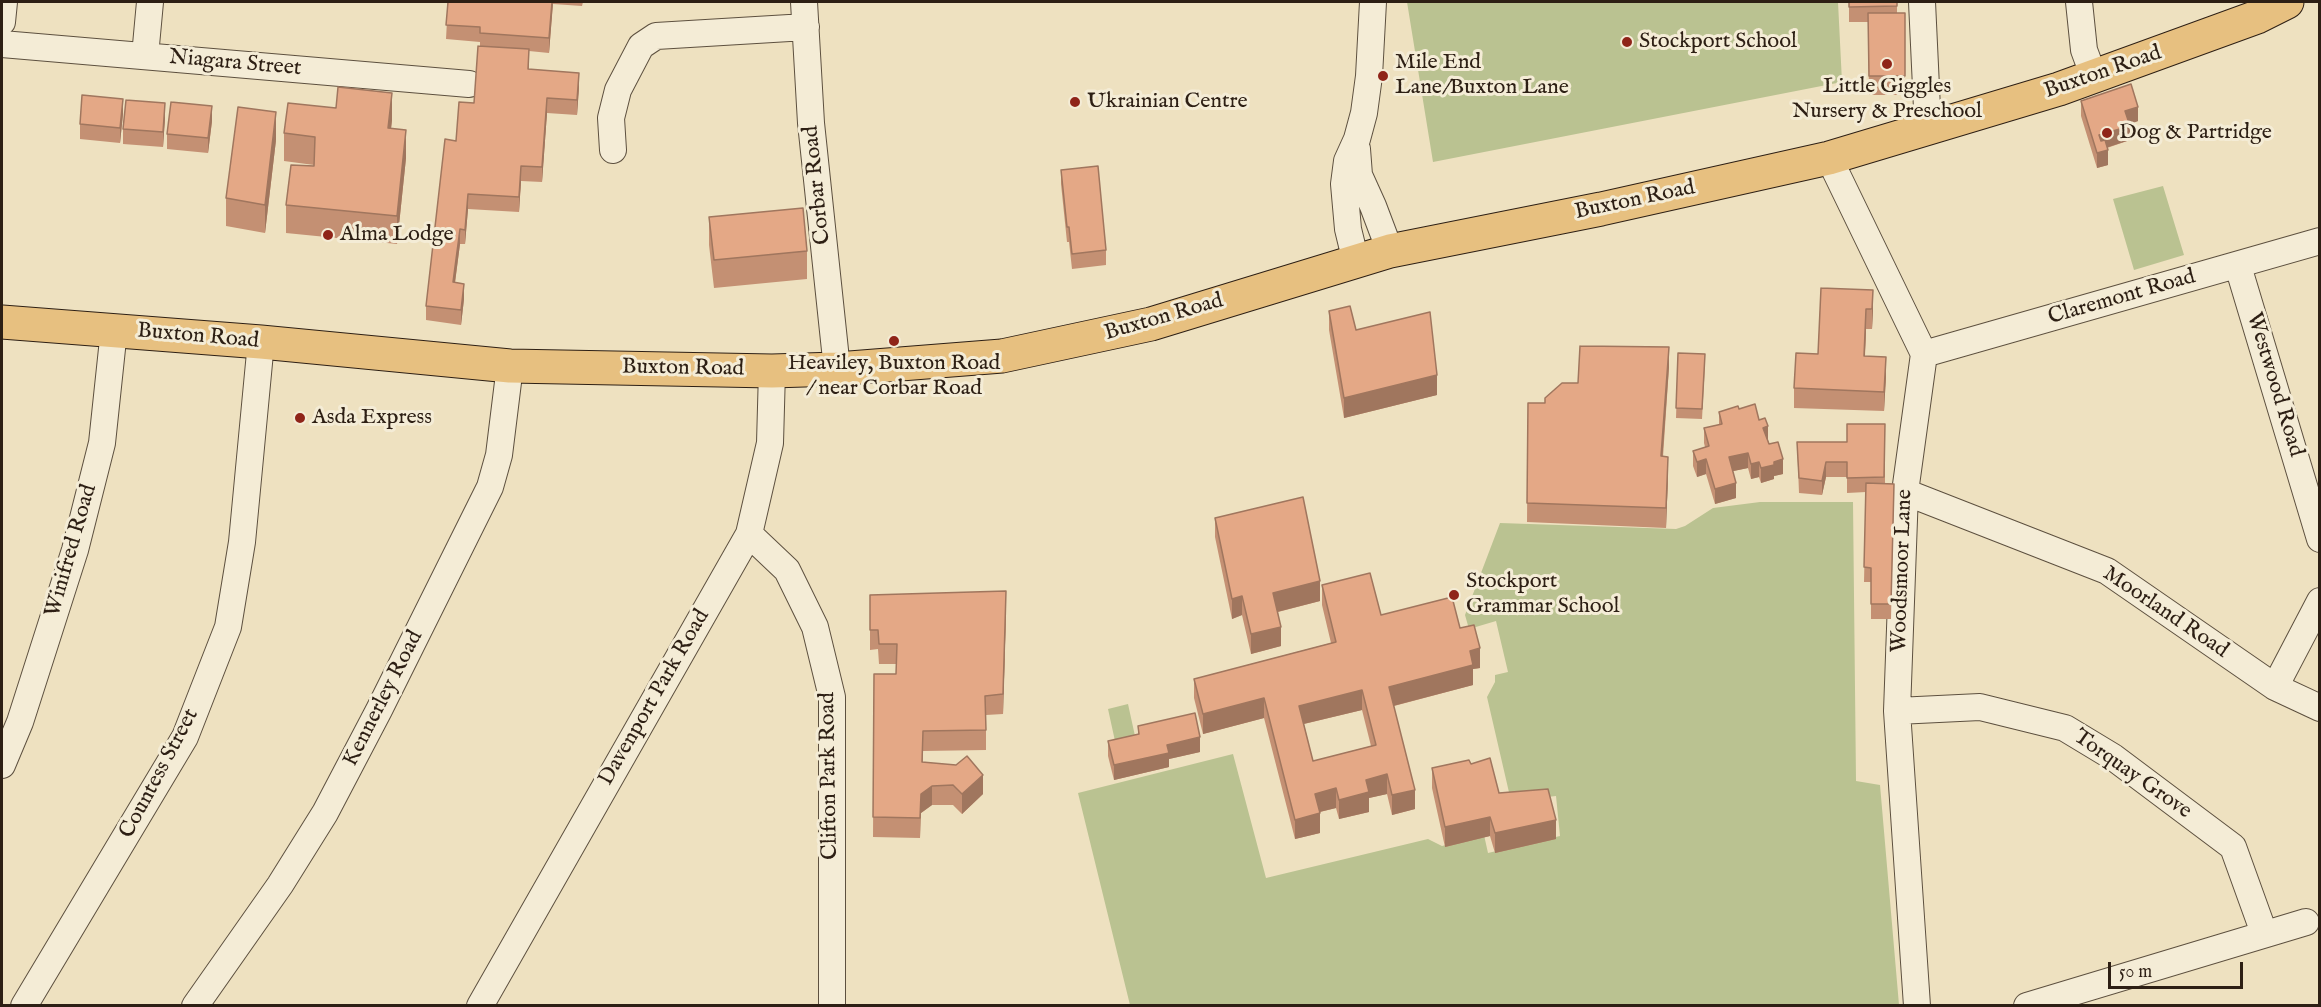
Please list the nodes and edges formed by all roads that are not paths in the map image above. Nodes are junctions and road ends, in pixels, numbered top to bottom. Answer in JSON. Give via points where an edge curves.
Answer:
{"nodes":[{"id":1,"x":4,"y":2,"type":"edge"},
{"id":2,"x":150,"y":2,"type":"edge"},
{"id":3,"x":1373,"y":2,"type":"edge"},
{"id":4,"x":1922,"y":2,"type":"edge"},
{"id":5,"x":2079,"y":2,"type":"edge"},
{"id":6,"x":2287,"y":2,"type":"edge"},
{"id":7,"x":2254,"y":9,"type":"edge"},
{"id":8,"x":805,"y":14,"type":"edge"},
{"id":9,"x":2,"y":22,"type":"edge"},
{"id":10,"x":2,"y":44,"type":"edge"},
{"id":11,"x":145,"y":56,"type":"junction"},
{"id":12,"x":2094,"y":77,"type":"junction"},
{"id":13,"x":469,"y":84,"type":"dead end"},
{"id":14,"x":1928,"y":130,"type":"junction"},
{"id":15,"x":1357,"y":139,"type":"junction"},
{"id":16,"x":613,"y":150,"type":"dead end"},
{"id":17,"x":1829,"y":158,"type":"junction"},
{"id":18,"x":2319,"y":241,"type":"edge"},
{"id":19,"x":1390,"y":252,"type":"junction"},
{"id":20,"x":1356,"y":262,"type":"junction"},
{"id":21,"x":2238,"y":266,"type":"junction"},
{"id":22,"x":2,"y":322,"type":"edge"},
{"id":23,"x":114,"y":330,"type":"junction"},
{"id":24,"x":261,"y":342,"type":"junction"},
{"id":25,"x":1924,"y":354,"type":"junction"},
{"id":26,"x":510,"y":366,"type":"junction"},
{"id":27,"x":837,"y":369,"type":"junction"},
{"id":28,"x":772,"y":371,"type":"junction"},
{"id":29,"x":1905,"y":492,"type":"junction"},
{"id":30,"x":749,"y":534,"type":"junction"},
{"id":31,"x":2319,"y":539,"type":"edge"},
{"id":32,"x":2319,"y":601,"type":"edge"},
{"id":33,"x":2275,"y":687,"type":"junction"},
{"id":34,"x":2319,"y":708,"type":"edge"},
{"id":35,"x":1897,"y":711,"type":"junction"},
{"id":36,"x":2,"y":765,"type":"edge"},
{"id":37,"x":2306,"y":922,"type":"dead end"},
{"id":38,"x":2264,"y":933,"type":"junction"},
{"id":39,"x":24,"y":1005,"type":"edge"},
{"id":40,"x":195,"y":1005,"type":"edge"},
{"id":41,"x":480,"y":1005,"type":"edge"},
{"id":42,"x":832,"y":1005,"type":"edge"},
{"id":43,"x":1917,"y":1005,"type":"edge"},
{"id":44,"x":2026,"y":1005,"type":"edge"}],
"edges":[{"from":1,"to":9,"type":"street"},
{"from":2,"to":11,"type":"street"},
{"from":3,"to":15,"type":"street","via":[[1370,76]]},
{"from":4,"to":14,"type":"street"},
{"from":5,"to":12,"type":"street","via":[[2084,51]]},
{"from":6,"to":7,"type":"highway","name":"Buxton Road"},
{"from":7,"to":12,"type":"highway","name":"Buxton Road"},
{"from":8,"to":16,"type":"street","via":[[656,36],[641,46],[618,90],[611,118]]},
{"from":8,"to":27,"type":"street","name":"Corbar Road","via":[[811,123]]},
{"from":10,"to":11,"type":"street","name":"Niagara Street"},
{"from":11,"to":13,"type":"street","name":"Niagara Street"},
{"from":12,"to":14,"type":"highway","name":"Buxton Road"},
{"from":14,"to":17,"type":"highway","name":"Buxton Road"},
{"from":15,"to":19,"type":"street","via":[[1359,175]]},
{"from":15,"to":20,"type":"street","via":[[1347,161],[1344,184]]},
{"from":17,"to":19,"type":"highway","name":"Buxton Road"},
{"from":17,"to":25,"type":"street"},
{"from":18,"to":21,"type":"street","name":"Claremont Road"},
{"from":19,"to":20,"type":"highway","name":"Buxton Road"},
{"from":20,"to":27,"type":"highway","name":"Buxton Road","via":[[1113,334],[1002,356]]},
{"from":21,"to":25,"type":"street","name":"Claremont Road"},
{"from":21,"to":31,"type":"street","name":"Westwood Road"},
{"from":22,"to":23,"type":"highway","name":"Buxton Road"},
{"from":23,"to":24,"type":"highway","name":"Buxton Road"},
{"from":23,"to":36,"type":"street","name":"Winifred Road","via":[[102,443],[75,550],[20,722]]},
{"from":24,"to":26,"type":"highway","name":"Buxton Road"},
{"from":24,"to":39,"type":"street","name":"Countess Street","via":[[242,542],[228,627],[185,737]]},
{"from":25,"to":29,"type":"street","name":"Woodsmoor Lane"},
{"from":26,"to":28,"type":"highway","name":"Buxton Road"},
{"from":26,"to":40,"type":"street","name":"Kennerley Road","via":[[499,455],[490,487],[325,813],[280,885]]},
{"from":27,"to":28,"type":"highway","name":"Buxton Road"},
{"from":28,"to":30,"type":"street","name":"Davenport Park Road","via":[[770,443]]},
{"from":29,"to":33,"type":"street","name":"Moorland Road","via":[[2107,571]]},
{"from":29,"to":35,"type":"street","name":"Woodsmoor Lane"},
{"from":30,"to":41,"type":"street","name":"Davenport Park Road"},
{"from":30,"to":42,"type":"street","name":"Clifton Park Road","via":[[787,570],[814,627],[832,696]]},
{"from":32,"to":33,"type":"street"},
{"from":33,"to":34,"type":"street","name":"Moorland Road"},
{"from":35,"to":38,"type":"street","name":"Torquay Grove","via":[[1980,707],[2065,728],[2114,757],[2233,847]]},
{"from":35,"to":43,"type":"street","name":"Woodsmoor Lane"},
{"from":37,"to":38,"type":"street"},
{"from":38,"to":44,"type":"street"}]}
